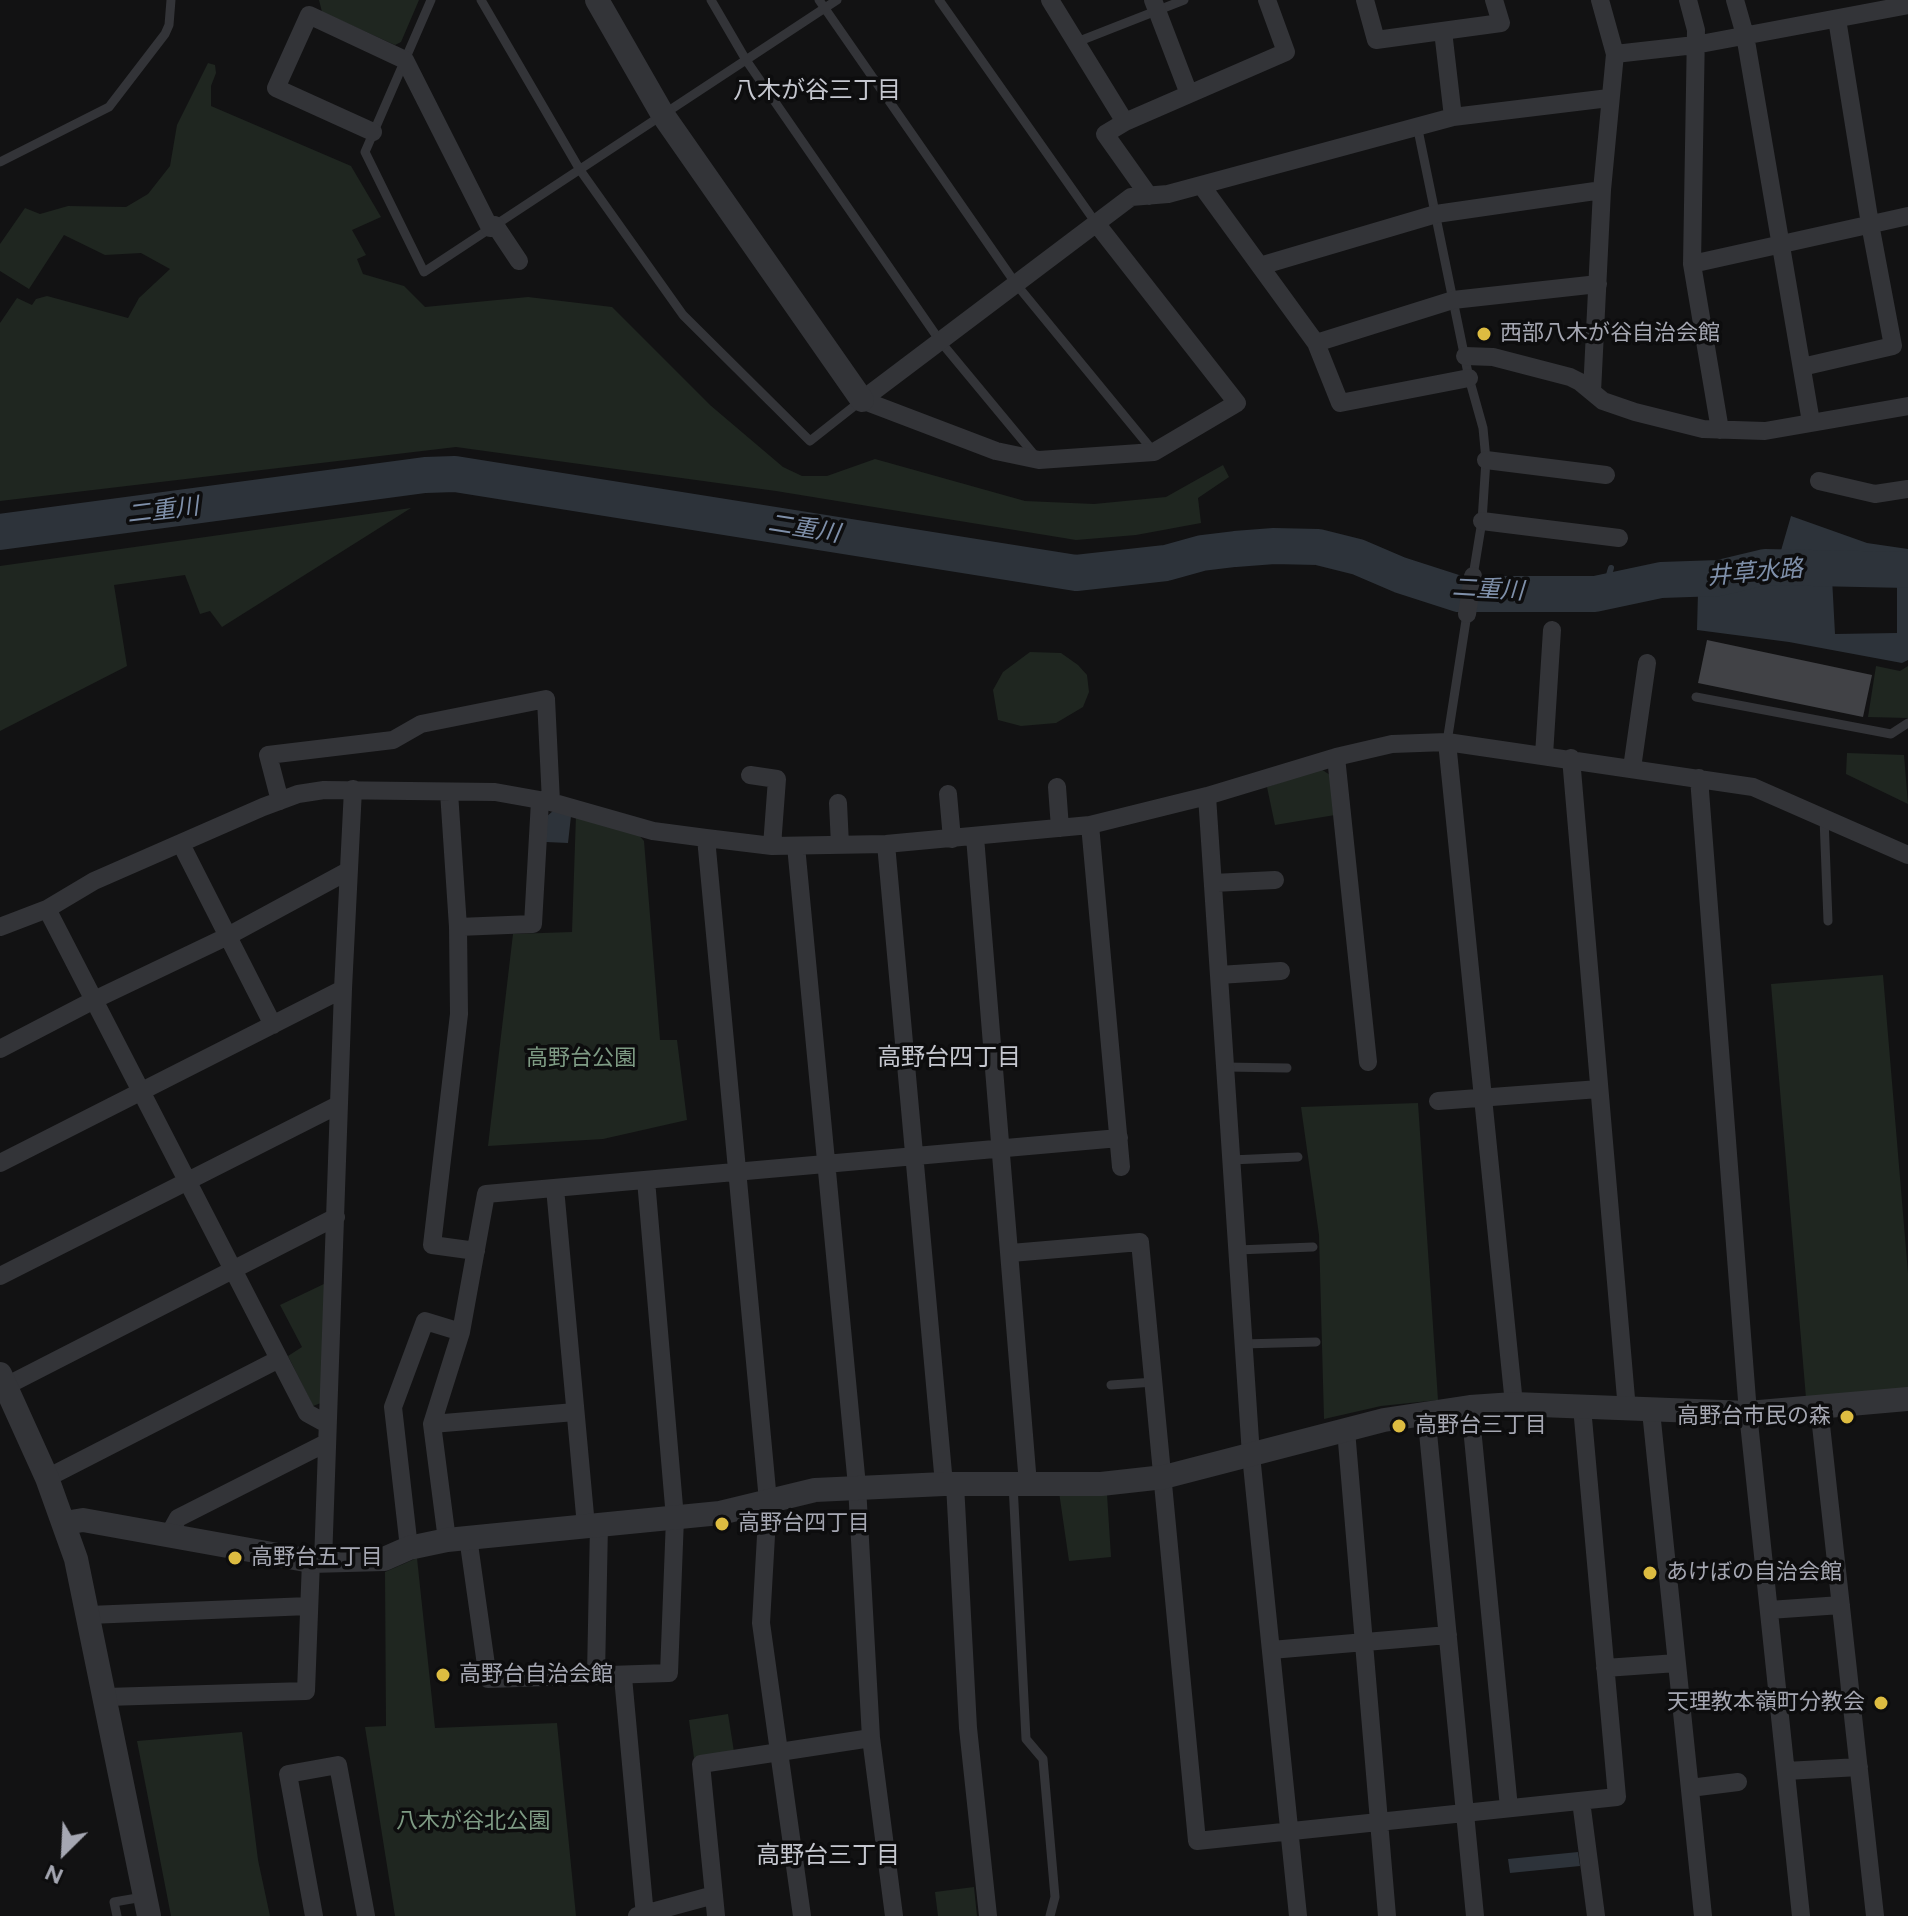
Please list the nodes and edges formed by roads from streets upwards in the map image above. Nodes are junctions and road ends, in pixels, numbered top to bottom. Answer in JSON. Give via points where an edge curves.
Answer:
{"nodes":[{"id":1,"x":597,"y":0,"type":"edge"},
{"id":2,"x":1050,"y":0,"type":"edge"},
{"id":3,"x":1267,"y":0,"type":"edge"},
{"id":4,"x":1365,"y":0,"type":"edge"},
{"id":5,"x":1494,"y":0,"type":"edge"},
{"id":6,"x":1600,"y":0,"type":"edge"},
{"id":7,"x":1688,"y":0,"type":"edge"},
{"id":8,"x":1735,"y":0,"type":"edge"},
{"id":9,"x":1155,"y":5,"type":"edge"},
{"id":10,"x":1908,"y":5,"type":"edge"},
{"id":11,"x":1837,"y":19,"type":"junction"},
{"id":12,"x":1443,"y":31,"type":"junction"},
{"id":13,"x":1745,"y":35,"type":"junction"},
{"id":14,"x":1695,"y":45,"type":"junction"},
{"id":15,"x":1615,"y":54,"type":"junction"},
{"id":16,"x":1189,"y":94,"type":"junction"},
{"id":17,"x":1609,"y":98,"type":"junction"},
{"id":18,"x":1453,"y":117,"type":"junction"},
{"id":19,"x":1125,"y":122,"type":"junction"},
{"id":20,"x":373,"y":132,"type":"road end"},
{"id":21,"x":1201,"y":185,"type":"junction"},
{"id":22,"x":1602,"y":190,"type":"junction"},
{"id":23,"x":1149,"y":196,"type":"junction"},
{"id":24,"x":1908,"y":216,"type":"edge"},
{"id":25,"x":1096,"y":223,"type":"junction"},
{"id":26,"x":1870,"y":224,"type":"junction"},
{"id":27,"x":1781,"y":246,"type":"junction"},
{"id":28,"x":519,"y":261,"type":"dead end"},
{"id":29,"x":1692,"y":264,"type":"junction"},
{"id":30,"x":1260,"y":266,"type":"junction"},
{"id":31,"x":1598,"y":284,"type":"junction"},
{"id":32,"x":1316,"y":343,"type":"junction"},
{"id":33,"x":1465,"y":356,"type":"road end"},
{"id":34,"x":1802,"y":367,"type":"junction"},
{"id":35,"x":1469,"y":378,"type":"road end"},
{"id":36,"x":1592,"y":392,"type":"junction"},
{"id":37,"x":862,"y":400,"type":"junction"},
{"id":38,"x":1908,"y":406,"type":"edge"},
{"id":39,"x":1811,"y":422,"type":"junction"},
{"id":40,"x":1720,"y":430,"type":"junction"},
{"id":41,"x":1486,"y":460,"type":"road end"},
{"id":42,"x":1606,"y":475,"type":"dead end"},
{"id":43,"x":1819,"y":481,"type":"dead end"},
{"id":44,"x":1908,"y":489,"type":"edge"},
{"id":45,"x":1482,"y":521,"type":"road end"},
{"id":46,"x":1619,"y":538,"type":"dead end"},
{"id":47,"x":1473,"y":576,"type":"road end"},
{"id":48,"x":1467,"y":614,"type":"road end"},
{"id":49,"x":1552,"y":630,"type":"dead end"},
{"id":50,"x":1647,"y":663,"type":"dead end"},
{"id":51,"x":1447,"y":742,"type":"junction"},
{"id":52,"x":1544,"y":755,"type":"junction"},
{"id":53,"x":1336,"y":757,"type":"junction"},
{"id":54,"x":1571,"y":758,"type":"junction"},
{"id":55,"x":1632,"y":768,"type":"junction"},
{"id":56,"x":750,"y":775,"type":"dead end"},
{"id":57,"x":1699,"y":778,"type":"junction"},
{"id":58,"x":1057,"y":787,"type":"dead end"},
{"id":59,"x":353,"y":789,"type":"junction"},
{"id":60,"x":449,"y":792,"type":"junction"},
{"id":61,"x":948,"y":794,"type":"dead end"},
{"id":62,"x":1207,"y":796,"type":"junction"},
{"id":63,"x":280,"y":801,"type":"junction"},
{"id":64,"x":545,"y":801,"type":"junction"},
{"id":65,"x":838,"y":803,"type":"dead end"},
{"id":66,"x":1090,"y":825,"type":"junction"},
{"id":67,"x":1060,"y":828,"type":"junction"},
{"id":68,"x":975,"y":837,"type":"junction"},
{"id":69,"x":706,"y":838,"type":"junction"},
{"id":70,"x":952,"y":839,"type":"junction"},
{"id":71,"x":181,"y":844,"type":"junction"},
{"id":72,"x":886,"y":844,"type":"junction"},
{"id":73,"x":840,"y":845,"type":"junction"},
{"id":74,"x":772,"y":846,"type":"junction"},
{"id":75,"x":796,"y":846,"type":"junction"},
{"id":76,"x":1908,"y":855,"type":"edge"},
{"id":77,"x":348,"y":871,"type":"junction"},
{"id":78,"x":1275,"y":880,"type":"dead end"},
{"id":79,"x":1213,"y":883,"type":"junction"},
{"id":80,"x":47,"y":909,"type":"junction"},
{"id":81,"x":0,"y":927,"type":"edge"},
{"id":82,"x":458,"y":927,"type":"junction"},
{"id":83,"x":228,"y":936,"type":"junction"},
{"id":84,"x":1281,"y":971,"type":"dead end"},
{"id":85,"x":1219,"y":975,"type":"junction"},
{"id":86,"x":343,"y":989,"type":"junction"},
{"id":87,"x":94,"y":1000,"type":"junction"},
{"id":88,"x":273,"y":1025,"type":"junction"},
{"id":89,"x":0,"y":1049,"type":"edge"},
{"id":90,"x":1368,"y":1062,"type":"dead end"},
{"id":91,"x":1599,"y":1089,"type":"junction"},
{"id":92,"x":142,"y":1092,"type":"junction"},
{"id":93,"x":1483,"y":1099,"type":"junction"},
{"id":94,"x":1438,"y":1101,"type":"dead end"},
{"id":95,"x":338,"y":1105,"type":"junction"},
{"id":96,"x":1119,"y":1138,"type":"junction"},
{"id":97,"x":1000,"y":1148,"type":"junction"},
{"id":98,"x":914,"y":1156,"type":"junction"},
{"id":99,"x":0,"y":1163,"type":"edge"},
{"id":100,"x":826,"y":1164,"type":"junction"},
{"id":101,"x":1121,"y":1167,"type":"dead end"},
{"id":102,"x":737,"y":1172,"type":"junction"},
{"id":103,"x":646,"y":1180,"type":"junction"},
{"id":104,"x":188,"y":1182,"type":"junction"},
{"id":105,"x":555,"y":1188,"type":"junction"},
{"id":106,"x":336,"y":1217,"type":"junction"},
{"id":107,"x":476,"y":1251,"type":"junction"},
{"id":108,"x":1011,"y":1253,"type":"junction"},
{"id":109,"x":234,"y":1271,"type":"junction"},
{"id":110,"x":0,"y":1276,"type":"edge"},
{"id":111,"x":461,"y":1332,"type":"junction"},
{"id":112,"x":279,"y":1359,"type":"junction"},
{"id":113,"x":3,"y":1380,"type":"edge"},
{"id":114,"x":1908,"y":1399,"type":"edge"},
{"id":115,"x":1514,"y":1404,"type":"junction"},
{"id":116,"x":1470,"y":1407,"type":"junction"},
{"id":117,"x":1582,"y":1407,"type":"junction"},
{"id":118,"x":1819,"y":1407,"type":"junction"},
{"id":119,"x":1639,"y":1410,"type":"junction"},
{"id":120,"x":575,"y":1412,"type":"junction"},
{"id":121,"x":1426,"y":1412,"type":"junction"},
{"id":122,"x":1748,"y":1413,"type":"junction"},
{"id":123,"x":432,"y":1424,"type":"junction"},
{"id":124,"x":1346,"y":1430,"type":"junction"},
{"id":125,"x":327,"y":1434,"type":"junction"},
{"id":126,"x":1251,"y":1455,"type":"junction"},
{"id":127,"x":1164,"y":1477,"type":"junction"},
{"id":128,"x":47,"y":1478,"type":"junction"},
{"id":129,"x":949,"y":1484,"type":"junction"},
{"id":130,"x":1020,"y":1484,"type":"junction"},
{"id":131,"x":857,"y":1486,"type":"junction"},
{"id":132,"x":768,"y":1501,"type":"junction"},
{"id":133,"x":675,"y":1518,"type":"junction"},
{"id":134,"x":65,"y":1523,"type":"junction"},
{"id":135,"x":592,"y":1525,"type":"junction"},
{"id":136,"x":168,"y":1536,"type":"junction"},
{"id":137,"x":457,"y":1538,"type":"junction"},
{"id":138,"x":409,"y":1548,"type":"junction"},
{"id":139,"x":317,"y":1561,"type":"junction"},
{"id":140,"x":1841,"y":1605,"type":"junction"},
{"id":141,"x":309,"y":1606,"type":"junction"},
{"id":142,"x":1769,"y":1610,"type":"junction"},
{"id":143,"x":89,"y":1615,"type":"junction"},
{"id":144,"x":1448,"y":1635,"type":"junction"},
{"id":145,"x":1363,"y":1643,"type":"junction"},
{"id":146,"x":1271,"y":1650,"type":"junction"},
{"id":147,"x":1677,"y":1663,"type":"junction"},
{"id":148,"x":1605,"y":1668,"type":"junction"},
{"id":149,"x":596,"y":1675,"type":"junction"},
{"id":150,"x":623,"y":1677,"type":"junction"},
{"id":151,"x":106,"y":1697,"type":"junction"},
{"id":152,"x":871,"y":1738,"type":"junction"},
{"id":153,"x":778,"y":1752,"type":"junction"},
{"id":154,"x":1859,"y":1767,"type":"junction"},
{"id":155,"x":1786,"y":1771,"type":"junction"},
{"id":156,"x":1738,"y":1782,"type":"dead end"},
{"id":157,"x":1690,"y":1788,"type":"junction"},
{"id":158,"x":1581,"y":1801,"type":"junction"},
{"id":159,"x":1509,"y":1808,"type":"junction"},
{"id":160,"x":1465,"y":1813,"type":"junction"},
{"id":161,"x":1378,"y":1822,"type":"junction"},
{"id":162,"x":1290,"y":1831,"type":"junction"},
{"id":163,"x":714,"y":1895,"type":"junction"},
{"id":164,"x":147,"y":1907,"type":"edge"},
{"id":165,"x":642,"y":1915,"type":"edge"},
{"id":166,"x":314,"y":1916,"type":"edge"},
{"id":167,"x":366,"y":1916,"type":"edge"},
{"id":168,"x":716,"y":1916,"type":"edge"},
{"id":169,"x":802,"y":1916,"type":"edge"},
{"id":170,"x":894,"y":1916,"type":"edge"},
{"id":171,"x":988,"y":1916,"type":"edge"},
{"id":172,"x":1298,"y":1916,"type":"edge"},
{"id":173,"x":1387,"y":1916,"type":"edge"},
{"id":174,"x":1475,"y":1916,"type":"edge"},
{"id":175,"x":1596,"y":1916,"type":"edge"},
{"id":176,"x":1703,"y":1916,"type":"edge"},
{"id":177,"x":1801,"y":1916,"type":"edge"},
{"id":178,"x":1875,"y":1916,"type":"edge"}],
"edges":[{"from":1,"to":37,"type":"street","via":[[663,115]]},
{"from":2,"to":19,"type":"street"},
{"from":3,"to":16,"type":"street","via":[[1286,52]]},
{"from":4,"to":12,"type":"street","via":[[1376,40]]},
{"from":5,"to":12,"type":"street","via":[[1501,23]]},
{"from":6,"to":15,"type":"street"},
{"from":7,"to":14,"type":"street"},
{"from":8,"to":13,"type":"street"},
{"from":9,"to":16,"type":"street"},
{"from":10,"to":11,"type":"street"},
{"from":11,"to":13,"type":"street"},
{"from":11,"to":26,"type":"street"},
{"from":12,"to":18,"type":"street"},
{"from":13,"to":14,"type":"street"},
{"from":13,"to":27,"type":"street"},
{"from":14,"to":15,"type":"street"},
{"from":14,"to":29,"type":"street"},
{"from":15,"to":17,"type":"street"},
{"from":16,"to":19,"type":"street"},
{"from":17,"to":18,"type":"street"},
{"from":17,"to":22,"type":"street"},
{"from":18,"to":21,"type":"street"},
{"from":19,"to":23,"type":"street","via":[[1105,134]]},
{"from":20,"to":28,"type":"street","via":[[276,88],[309,15],[405,60],[493,227]]},
{"from":21,"to":23,"type":"street"},
{"from":21,"to":30,"type":"street"},
{"from":22,"to":30,"type":"street","via":[[1436,214]]},
{"from":22,"to":31,"type":"street"},
{"from":23,"to":25,"type":"street","via":[[1131,197]]},
{"from":24,"to":26,"type":"street"},
{"from":25,"to":37,"type":"street"},
{"from":25,"to":37,"type":"street","via":[[1237,403],[1154,452],[1039,460],[996,451]]},
{"from":26,"to":27,"type":"street"},
{"from":26,"to":34,"type":"street","via":[[1893,346]]},
{"from":27,"to":29,"type":"street"},
{"from":27,"to":34,"type":"street"},
{"from":29,"to":40,"type":"street"},
{"from":30,"to":32,"type":"street"},
{"from":31,"to":32,"type":"street","via":[[1453,300]]},
{"from":31,"to":36,"type":"street"},
{"from":32,"to":35,"type":"street","via":[[1340,403]]},
{"from":33,"to":36,"type":"street","via":[[1493,357],[1558,374]]},
{"from":34,"to":39,"type":"street"},
{"from":36,"to":40,"type":"street","via":[[1635,412]]},
{"from":38,"to":39,"type":"street"},
{"from":39,"to":40,"type":"street","via":[[1765,431]]},
{"from":41,"to":42,"type":"street"},
{"from":43,"to":44,"type":"street","via":[[1875,494]]},
{"from":45,"to":46,"type":"street"},
{"from":47,"to":48,"type":"street"},
{"from":49,"to":52,"type":"street"},
{"from":50,"to":55,"type":"street"},
{"from":51,"to":52,"type":"street"},
{"from":51,"to":53,"type":"street","via":[[1392,744]]},
{"from":51,"to":93,"type":"street"},
{"from":52,"to":54,"type":"street"},
{"from":53,"to":62,"type":"street"},
{"from":53,"to":90,"type":"street"},
{"from":54,"to":55,"type":"street"},
{"from":54,"to":91,"type":"street"},
{"from":55,"to":57,"type":"street"},
{"from":56,"to":74,"type":"street","via":[[777,779]]},
{"from":57,"to":76,"type":"street","via":[[1753,787]]},
{"from":57,"to":122,"type":"street"},
{"from":58,"to":67,"type":"street"},
{"from":59,"to":60,"type":"street"},
{"from":59,"to":63,"type":"street"},
{"from":59,"to":77,"type":"street"},
{"from":60,"to":64,"type":"street","via":[[495,792]]},
{"from":60,"to":82,"type":"street"},
{"from":61,"to":70,"type":"street"},
{"from":62,"to":66,"type":"street"},
{"from":62,"to":79,"type":"street"},
{"from":63,"to":64,"type":"street","via":[[268,755],[393,740],[421,724],[546,699]]},
{"from":63,"to":71,"type":"street"},
{"from":64,"to":69,"type":"street","via":[[653,831]]},
{"from":64,"to":82,"type":"street","via":[[533,924]]},
{"from":65,"to":73,"type":"street"},
{"from":66,"to":67,"type":"street"},
{"from":66,"to":96,"type":"street"},
{"from":67,"to":68,"type":"street"},
{"from":68,"to":70,"type":"street"},
{"from":68,"to":97,"type":"street"},
{"from":69,"to":74,"type":"street"},
{"from":69,"to":102,"type":"street"},
{"from":70,"to":72,"type":"street"},
{"from":71,"to":80,"type":"street","via":[[94,881]]},
{"from":71,"to":83,"type":"street"},
{"from":72,"to":73,"type":"street"},
{"from":72,"to":98,"type":"street"},
{"from":73,"to":75,"type":"street"},
{"from":74,"to":75,"type":"street"},
{"from":75,"to":100,"type":"street"},
{"from":77,"to":83,"type":"street"},
{"from":77,"to":86,"type":"street"},
{"from":78,"to":79,"type":"street"},
{"from":79,"to":85,"type":"street"},
{"from":80,"to":81,"type":"street"},
{"from":80,"to":87,"type":"street"},
{"from":82,"to":107,"type":"street","via":[[459,1014],[432,1245]]},
{"from":83,"to":87,"type":"street"},
{"from":83,"to":88,"type":"street"},
{"from":84,"to":85,"type":"street"},
{"from":85,"to":126,"type":"street"},
{"from":86,"to":88,"type":"street"},
{"from":86,"to":95,"type":"street"},
{"from":87,"to":89,"type":"street"},
{"from":87,"to":92,"type":"street"},
{"from":88,"to":92,"type":"street"},
{"from":91,"to":93,"type":"street"},
{"from":91,"to":119,"type":"street"},
{"from":92,"to":99,"type":"street"},
{"from":92,"to":104,"type":"street"},
{"from":93,"to":94,"type":"street"},
{"from":93,"to":115,"type":"street"},
{"from":95,"to":104,"type":"street"},
{"from":95,"to":106,"type":"street"},
{"from":96,"to":97,"type":"street"},
{"from":96,"to":101,"type":"street"},
{"from":97,"to":98,"type":"street"},
{"from":97,"to":108,"type":"street"},
{"from":98,"to":100,"type":"street"},
{"from":98,"to":129,"type":"street"},
{"from":100,"to":102,"type":"street"},
{"from":100,"to":131,"type":"street"},
{"from":102,"to":103,"type":"street"},
{"from":102,"to":132,"type":"street"},
{"from":103,"to":105,"type":"street"},
{"from":103,"to":133,"type":"street"},
{"from":104,"to":109,"type":"street"},
{"from":104,"to":110,"type":"street"},
{"from":105,"to":107,"type":"street","via":[[486,1194]]},
{"from":105,"to":120,"type":"street"},
{"from":106,"to":109,"type":"street"},
{"from":106,"to":125,"type":"street"},
{"from":107,"to":111,"type":"street"},
{"from":108,"to":127,"type":"street","via":[[1140,1242]]},
{"from":108,"to":130,"type":"street"},
{"from":109,"to":112,"type":"street"},
{"from":109,"to":113,"type":"street"},
{"from":111,"to":123,"type":"street"},
{"from":111,"to":138,"type":"street","via":[[425,1321],[393,1407]]},
{"from":112,"to":125,"type":"street","via":[[307,1413]]},
{"from":112,"to":128,"type":"street"},
{"from":113,"to":128,"type":"street"},
{"from":114,"to":118,"type":"street"},
{"from":115,"to":116,"type":"street"},
{"from":115,"to":117,"type":"street"},
{"from":116,"to":121,"type":"street"},
{"from":116,"to":159,"type":"street"},
{"from":117,"to":119,"type":"street"},
{"from":117,"to":148,"type":"street"},
{"from":118,"to":122,"type":"street"},
{"from":118,"to":140,"type":"street"},
{"from":119,"to":122,"type":"street"},
{"from":119,"to":147,"type":"street"},
{"from":120,"to":123,"type":"street"},
{"from":120,"to":135,"type":"street"},
{"from":121,"to":124,"type":"street"},
{"from":121,"to":144,"type":"street"},
{"from":122,"to":142,"type":"street"},
{"from":123,"to":137,"type":"street"},
{"from":124,"to":126,"type":"street"},
{"from":124,"to":145,"type":"street"},
{"from":125,"to":136,"type":"street","via":[[178,1518]]},
{"from":125,"to":139,"type":"street"},
{"from":126,"to":127,"type":"street"},
{"from":126,"to":146,"type":"street"},
{"from":127,"to":130,"type":"street"},
{"from":127,"to":162,"type":"street","via":[[1197,1841]]},
{"from":128,"to":134,"type":"street"},
{"from":129,"to":130,"type":"street"},
{"from":129,"to":131,"type":"street"},
{"from":129,"to":171,"type":"street"},
{"from":131,"to":132,"type":"street"},
{"from":131,"to":152,"type":"street"},
{"from":132,"to":133,"type":"street"},
{"from":132,"to":153,"type":"street","via":[[761,1623]]},
{"from":133,"to":135,"type":"street"},
{"from":133,"to":150,"type":"street","via":[[669,1673]]},
{"from":134,"to":136,"type":"street","via":[[83,1520]]},
{"from":134,"to":143,"type":"street"},
{"from":135,"to":137,"type":"street"},
{"from":135,"to":149,"type":"street"},
{"from":136,"to":139,"type":"street"},
{"from":137,"to":138,"type":"street"},
{"from":137,"to":149,"type":"street","via":[[488,1679]]},
{"from":138,"to":139,"type":"street","via":[[384,1559]]},
{"from":139,"to":141,"type":"street"},
{"from":140,"to":142,"type":"street"},
{"from":140,"to":154,"type":"street"},
{"from":141,"to":143,"type":"street"},
{"from":141,"to":151,"type":"street","via":[[306,1691]]},
{"from":142,"to":155,"type":"street"},
{"from":143,"to":151,"type":"street"},
{"from":144,"to":145,"type":"street"},
{"from":144,"to":160,"type":"street"},
{"from":145,"to":146,"type":"street"},
{"from":145,"to":161,"type":"street"},
{"from":146,"to":162,"type":"street"},
{"from":147,"to":148,"type":"street"},
{"from":147,"to":157,"type":"street"},
{"from":148,"to":158,"type":"street","via":[[1617,1797]]},
{"from":149,"to":150,"type":"street"},
{"from":150,"to":165,"type":"street"},
{"from":151,"to":164,"type":"street"},
{"from":152,"to":153,"type":"street"},
{"from":152,"to":170,"type":"street"},
{"from":153,"to":163,"type":"street","via":[[701,1764]]},
{"from":153,"to":169,"type":"street"},
{"from":154,"to":155,"type":"street"},
{"from":154,"to":178,"type":"street"},
{"from":155,"to":177,"type":"street"},
{"from":156,"to":157,"type":"street"},
{"from":157,"to":176,"type":"street"},
{"from":158,"to":159,"type":"street"},
{"from":158,"to":175,"type":"street"},
{"from":159,"to":160,"type":"street"},
{"from":160,"to":161,"type":"street"},
{"from":160,"to":174,"type":"street"},
{"from":161,"to":162,"type":"street"},
{"from":161,"to":173,"type":"street"},
{"from":162,"to":172,"type":"street"},
{"from":163,"to":165,"type":"street"},
{"from":163,"to":168,"type":"street"},
{"from":166,"to":167,"type":"street","via":[[288,1774],[338,1765]]}]}
